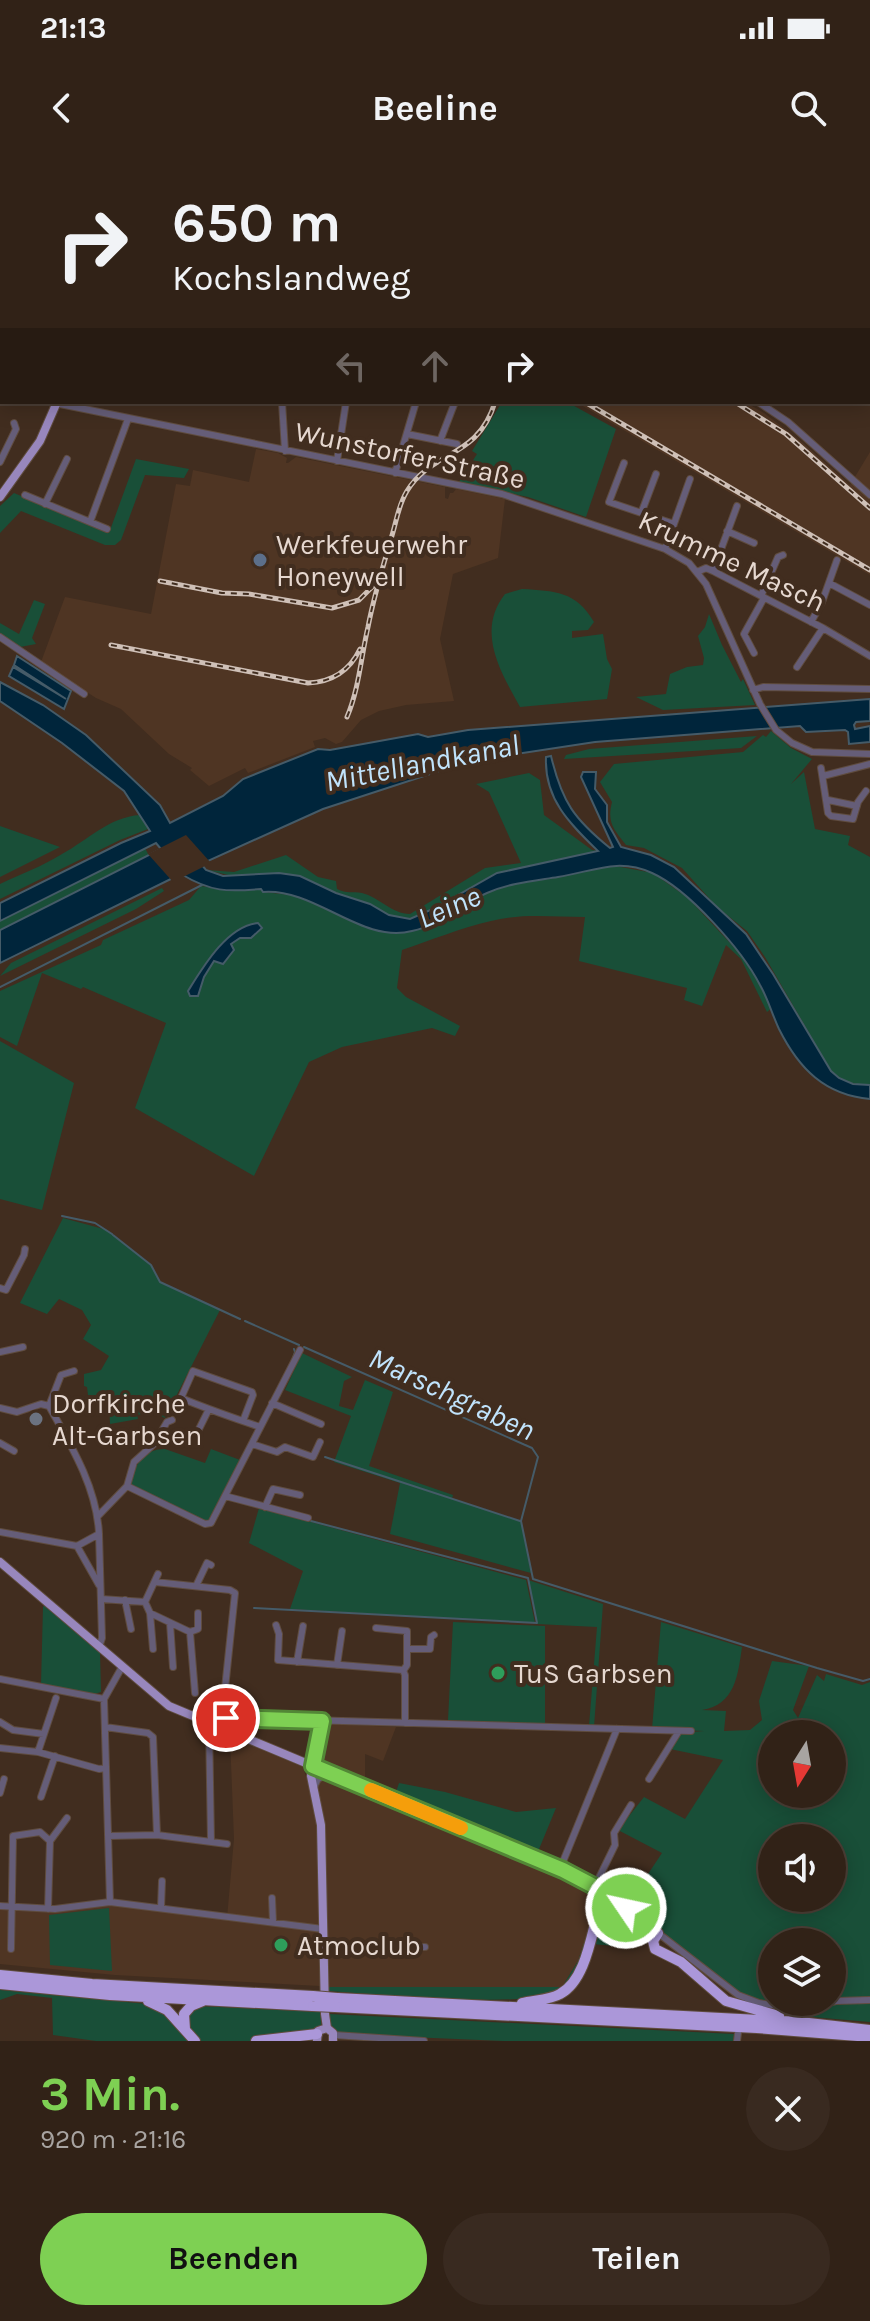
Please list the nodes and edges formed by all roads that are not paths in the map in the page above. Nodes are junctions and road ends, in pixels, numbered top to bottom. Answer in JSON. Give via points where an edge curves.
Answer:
{"nodes":[{"id":1,"x":55,"y":404,"type":"edge"},
{"id":2,"x":60,"y":404,"type":"edge"},
{"id":3,"x":282,"y":404,"type":"edge"},
{"id":4,"x":346,"y":404,"type":"edge"},
{"id":5,"x":415,"y":404,"type":"edge"},
{"id":6,"x":454,"y":404,"type":"edge"},
{"id":7,"x":761,"y":404,"type":"edge"},
{"id":8,"x":128,"y":419,"type":"junction"},
{"id":9,"x":14,"y":423,"type":"dead end"},
{"id":10,"x":407,"y":434,"type":"junction"},
{"id":11,"x":440,"y":441,"type":"junction"},
{"id":12,"x":457,"y":444,"type":"dead end"},
{"id":13,"x":285,"y":451,"type":"junction"},
{"id":14,"x":67,"y":459,"type":"dead end"},
{"id":15,"x":337,"y":461,"type":"junction"},
{"id":16,"x":0,"y":462,"type":"edge"},
{"id":17,"x":624,"y":463,"type":"dead end"},
{"id":18,"x":395,"y":473,"type":"junction"},
{"id":19,"x":656,"y":474,"type":"dead end"},
{"id":20,"x":690,"y":479,"type":"dead end"},
{"id":21,"x":25,"y":495,"type":"dead end"},
{"id":22,"x":870,"y":495,"type":"edge"},
{"id":23,"x":0,"y":497,"type":"edge"},
{"id":24,"x":45,"y":504,"type":"junction"},
{"id":25,"x":737,"y":506,"type":"dead end"},
{"id":26,"x":642,"y":511,"type":"junction"},
{"id":27,"x":570,"y":516,"type":"joint"},
{"id":28,"x":90,"y":522,"type":"junction"},
{"id":29,"x":674,"y":524,"type":"junction"},
{"id":30,"x":107,"y":529,"type":"dead end"},
{"id":31,"x":727,"y":531,"type":"junction"},
{"id":32,"x":754,"y":543,"type":"dead end"},
{"id":33,"x":665,"y":549,"type":"junction"},
{"id":34,"x":783,"y":555,"type":"dead end"},
{"id":35,"x":837,"y":560,"type":"dead end"},
{"id":36,"x":713,"y":571,"type":"junction"},
{"id":37,"x":697,"y":572,"type":"junction"},
{"id":38,"x":829,"y":583,"type":"junction"},
{"id":39,"x":763,"y":597,"type":"junction"},
{"id":40,"x":870,"y":605,"type":"edge"},
{"id":41,"x":811,"y":622,"type":"junction"},
{"id":42,"x":823,"y":628,"type":"junction"},
{"id":43,"x":0,"y":637,"type":"edge"},
{"id":44,"x":754,"y":653,"type":"dead end"},
{"id":45,"x":870,"y":656,"type":"edge"},
{"id":46,"x":797,"y":667,"type":"dead end"},
{"id":47,"x":870,"y":689,"type":"edge"},
{"id":48,"x":753,"y":690,"type":"junction"},
{"id":49,"x":84,"y":694,"type":"dead end"},
{"id":50,"x":870,"y":754,"type":"edge"},
{"id":51,"x":870,"y":764,"type":"edge"},
{"id":52,"x":821,"y":768,"type":"dead end"},
{"id":53,"x":823,"y":776,"type":"junction"},
{"id":54,"x":866,"y":791,"type":"dead end"},
{"id":55,"x":828,"y":800,"type":"junction"},
{"id":56,"x":857,"y":806,"type":"junction"},
{"id":57,"x":25,"y":1249,"type":"dead end"},
{"id":58,"x":0,"y":1288,"type":"edge"},
{"id":59,"x":23,"y":1347,"type":"dead end"},
{"id":60,"x":300,"y":1350,"type":"dead end"},
{"id":61,"x":0,"y":1352,"type":"edge"},
{"id":62,"x":74,"y":1371,"type":"dead end"},
{"id":63,"x":272,"y":1403,"type":"junction"},
{"id":64,"x":49,"y":1406,"type":"junction"},
{"id":65,"x":0,"y":1408,"type":"edge"},
{"id":66,"x":209,"y":1409,"type":"junction"},
{"id":67,"x":172,"y":1420,"type":"dead end"},
{"id":68,"x":243,"y":1421,"type":"junction"},
{"id":69,"x":321,"y":1424,"type":"dead end"},
{"id":70,"x":260,"y":1427,"type":"junction"},
{"id":71,"x":196,"y":1435,"type":"dead end"},
{"id":72,"x":320,"y":1442,"type":"dead end"},
{"id":73,"x":0,"y":1443,"type":"edge"},
{"id":74,"x":252,"y":1444,"type":"junction"},
{"id":75,"x":14,"y":1451,"type":"dead end"},
{"id":76,"x":127,"y":1486,"type":"junction"},
{"id":77,"x":300,"y":1495,"type":"dead end"},
{"id":78,"x":225,"y":1496,"type":"junction"},
{"id":79,"x":265,"y":1507,"type":"junction"},
{"id":80,"x":98,"y":1516,"type":"junction"},
{"id":81,"x":308,"y":1518,"type":"dead end"},
{"id":82,"x":0,"y":1532,"type":"edge"},
{"id":83,"x":99,"y":1534,"type":"junction"},
{"id":84,"x":77,"y":1546,"type":"junction"},
{"id":85,"x":0,"y":1562,"type":"edge"},
{"id":86,"x":211,"y":1565,"type":"dead end"},
{"id":87,"x":196,"y":1586,"type":"junction"},
{"id":88,"x":100,"y":1587,"type":"junction"},
{"id":89,"x":101,"y":1599,"type":"junction"},
{"id":90,"x":125,"y":1600,"type":"junction"},
{"id":91,"x":145,"y":1602,"type":"junction"},
{"id":92,"x":150,"y":1613,"type":"junction"},
{"id":93,"x":198,"y":1613,"type":"dead end"},
{"id":94,"x":170,"y":1623,"type":"junction"},
{"id":95,"x":276,"y":1625,"type":"dead end"},
{"id":96,"x":303,"y":1626,"type":"dead end"},
{"id":97,"x":376,"y":1628,"type":"dead end"},
{"id":98,"x":131,"y":1629,"type":"dead end"},
{"id":99,"x":342,"y":1631,"type":"dead end"},
{"id":100,"x":190,"y":1632,"type":"junction"},
{"id":101,"x":434,"y":1635,"type":"dead end"},
{"id":102,"x":99,"y":1647,"type":"junction"},
{"id":103,"x":153,"y":1649,"type":"dead end"},
{"id":104,"x":407,"y":1649,"type":"junction"},
{"id":105,"x":430,"y":1649,"type":"junction"},
{"id":106,"x":429,"y":1660,"type":"dead end"},
{"id":107,"x":297,"y":1662,"type":"junction"},
{"id":108,"x":337,"y":1665,"type":"junction"},
{"id":109,"x":122,"y":1667,"type":"junction"},
{"id":110,"x":173,"y":1667,"type":"dead end"},
{"id":111,"x":403,"y":1671,"type":"junction"},
{"id":112,"x":0,"y":1679,"type":"edge"},
{"id":113,"x":195,"y":1693,"type":"dead end"},
{"id":114,"x":56,"y":1698,"type":"dead end"},
{"id":115,"x":224,"y":1698,"type":"dead end"},
{"id":116,"x":104,"y":1699,"type":"junction"},
{"id":117,"x":205,"y":1721,"type":"junction"},
{"id":118,"x":322,"y":1721,"type":"junction"},
{"id":119,"x":0,"y":1722,"type":"edge"},
{"id":120,"x":405,"y":1723,"type":"junction"},
{"id":121,"x":105,"y":1727,"type":"junction"},
{"id":122,"x":617,"y":1729,"type":"junction"},
{"id":123,"x":679,"y":1731,"type":"junction"},
{"id":124,"x":691,"y":1731,"type":"dead end"},
{"id":125,"x":44,"y":1734,"type":"junction"},
{"id":126,"x":0,"y":1748,"type":"edge"},
{"id":127,"x":38,"y":1752,"type":"junction"},
{"id":128,"x":55,"y":1756,"type":"junction"},
{"id":129,"x":313,"y":1766,"type":"junction"},
{"id":130,"x":106,"y":1768,"type":"junction"},
{"id":131,"x":329,"y":1773,"type":"junction"},
{"id":132,"x":4,"y":1779,"type":"dead end"},
{"id":133,"x":649,"y":1779,"type":"dead end"},
{"id":134,"x":314,"y":1787,"type":"junction"},
{"id":135,"x":0,"y":1793,"type":"edge"},
{"id":136,"x":41,"y":1797,"type":"dead end"},
{"id":137,"x":631,"y":1805,"type":"dead end"},
{"id":138,"x":67,"y":1818,"type":"dead end"},
{"id":139,"x":157,"y":1835,"type":"junction"},
{"id":140,"x":108,"y":1836,"type":"junction"},
{"id":141,"x":50,"y":1841,"type":"junction"},
{"id":142,"x":211,"y":1842,"type":"junction"},
{"id":143,"x":227,"y":1844,"type":"dead end"},
{"id":144,"x":560,"y":1869,"type":"junction"},
{"id":145,"x":162,"y":1881,"type":"dead end"},
{"id":146,"x":595,"y":1886,"type":"junction"},
{"id":147,"x":605,"y":1892,"type":"junction"},
{"id":148,"x":272,"y":1898,"type":"dead end"},
{"id":149,"x":110,"y":1902,"type":"junction"},
{"id":150,"x":620,"y":1903,"type":"junction"},
{"id":151,"x":0,"y":1906,"type":"edge"},
{"id":152,"x":10,"y":1907,"type":"junction"},
{"id":153,"x":161,"y":1908,"type":"junction"},
{"id":154,"x":48,"y":1909,"type":"junction"},
{"id":155,"x":598,"y":1912,"type":"junction"},
{"id":156,"x":273,"y":1922,"type":"junction"},
{"id":157,"x":323,"y":1929,"type":"junction"},
{"id":158,"x":658,"y":1933,"type":"junction"},
{"id":159,"x":323,"y":1947,"type":"junction"},
{"id":160,"x":425,"y":1947,"type":"dead end"},
{"id":161,"x":11,"y":1949,"type":"dead end"},
{"id":162,"x":0,"y":1975,"type":"edge"},
{"id":163,"x":0,"y":1984,"type":"edge"},
{"id":164,"x":110,"y":1995,"type":"junction"},
{"id":165,"x":206,"y":2000,"type":"junction"},
{"id":166,"x":870,"y":2000,"type":"edge"},
{"id":167,"x":313,"y":2001,"type":"junction"},
{"id":168,"x":336,"y":2002,"type":"junction"},
{"id":169,"x":480,"y":2004,"type":"junction"},
{"id":170,"x":800,"y":2022,"type":"junction"},
{"id":171,"x":757,"y":2028,"type":"junction"},
{"id":172,"x":870,"y":2030,"type":"edge"},
{"id":173,"x":325,"y":2036,"type":"edge"},
{"id":174,"x":870,"y":2037,"type":"edge"},
{"id":175,"x":807,"y":2038,"type":"dead end"},
{"id":176,"x":193,"y":2039,"type":"edge"},
{"id":177,"x":256,"y":2041,"type":"edge"},
{"id":178,"x":424,"y":2041,"type":"edge"}],
"edges":[{"from":1,"to":23,"type":"main road","via":[[30,457]]},
{"from":2,"to":8,"type":"street","name":"Wunstorfer Straße"},
{"from":3,"to":13,"type":"street"},
{"from":4,"to":15,"type":"street"},
{"from":5,"to":10,"type":"street"},
{"from":6,"to":11,"type":"street"},
{"from":7,"to":22,"type":"street"},
{"from":8,"to":13,"type":"street","name":"Wunstorfer Straße"},
{"from":8,"to":28,"type":"street"},
{"from":9,"to":16,"type":"street"},
{"from":10,"to":11,"type":"street"},
{"from":10,"to":18,"type":"street"},
{"from":11,"to":12,"type":"street"},
{"from":13,"to":15,"type":"street","name":"Wunstorfer Straße"},
{"from":14,"to":24,"type":"street"},
{"from":15,"to":18,"type":"street","name":"Wunstorfer Straße"},
{"from":17,"to":26,"type":"street","via":[[609,502]]},
{"from":18,"to":27,"type":"street","name":"Wunstorfer Straße","via":[[502,494]]},
{"from":19,"to":26,"type":"street"},
{"from":20,"to":29,"type":"street"},
{"from":21,"to":24,"type":"street"},
{"from":24,"to":28,"type":"street"},
{"from":25,"to":31,"type":"street"},
{"from":26,"to":29,"type":"street"},
{"from":27,"to":33,"type":"street","name":"Krumme Masch"},
{"from":28,"to":30,"type":"street"},
{"from":29,"to":33,"type":"street"},
{"from":31,"to":32,"type":"street"},
{"from":31,"to":36,"type":"street"},
{"from":33,"to":37,"type":"street","name":"Krumme Masch"},
{"from":34,"to":39,"type":"street"},
{"from":35,"to":38,"type":"street"},
{"from":36,"to":37,"type":"street","name":"Krumme Masch"},
{"from":36,"to":39,"type":"street","name":"Krumme Masch"},
{"from":37,"to":48,"type":"street"},
{"from":38,"to":40,"type":"street"},
{"from":38,"to":41,"type":"street"},
{"from":39,"to":41,"type":"street","name":"Krumme Masch"},
{"from":39,"to":44,"type":"street","via":[[744,634]]},
{"from":41,"to":42,"type":"street","name":"Krumme Masch"},
{"from":42,"to":45,"type":"street","name":"Krumme Masch"},
{"from":42,"to":46,"type":"street"},
{"from":43,"to":49,"type":"street"},
{"from":47,"to":48,"type":"street"},
{"from":48,"to":50,"type":"street","via":[[776,730],[792,743],[812,752]]},
{"from":51,"to":53,"type":"street"},
{"from":52,"to":53,"type":"street"},
{"from":53,"to":55,"type":"street"},
{"from":54,"to":56,"type":"street"},
{"from":55,"to":56,"type":"street"},
{"from":55,"to":56,"type":"street","via":[[831,816],[853,819]]},
{"from":57,"to":58,"type":"street","via":[[6,1290]]},
{"from":59,"to":61,"type":"street"},
{"from":60,"to":63,"type":"street"},
{"from":62,"to":64,"type":"street","via":[[61,1375]]},
{"from":63,"to":69,"type":"street"},
{"from":63,"to":70,"type":"street"},
{"from":64,"to":65,"type":"street","via":[[17,1412]]},
{"from":64,"to":80,"type":"street","via":[[81,1465]]},
{"from":66,"to":68,"type":"street"},
{"from":66,"to":68,"type":"street","via":[[182,1398],[195,1370],[252,1392]]},
{"from":66,"to":71,"type":"street"},
{"from":67,"to":76,"type":"street","via":[[135,1460]]},
{"from":68,"to":70,"type":"street"},
{"from":70,"to":74,"type":"street"},
{"from":72,"to":74,"type":"street","via":[[313,1457]]},
{"from":73,"to":75,"type":"street"},
{"from":74,"to":78,"type":"street"},
{"from":76,"to":78,"type":"street","via":[[206,1524]]},
{"from":76,"to":80,"type":"street"},
{"from":77,"to":79,"type":"street","via":[[273,1489]]},
{"from":78,"to":79,"type":"street"},
{"from":79,"to":81,"type":"street"},
{"from":80,"to":83,"type":"street"},
{"from":82,"to":84,"type":"street"},
{"from":83,"to":84,"type":"street"},
{"from":83,"to":88,"type":"street"},
{"from":84,"to":88,"type":"street"},
{"from":85,"to":102,"type":"main road"},
{"from":86,"to":87,"type":"street","via":[[207,1563]]},
{"from":87,"to":91,"type":"street","via":[[156,1578]]},
{"from":87,"to":115,"type":"street","via":[[236,1595]]},
{"from":88,"to":89,"type":"street"},
{"from":89,"to":90,"type":"street"},
{"from":89,"to":102,"type":"street"},
{"from":90,"to":91,"type":"street"},
{"from":90,"to":98,"type":"street"},
{"from":91,"to":92,"type":"street"},
{"from":92,"to":94,"type":"street"},
{"from":92,"to":103,"type":"street"},
{"from":93,"to":100,"type":"street","via":[[198,1629]]},
{"from":94,"to":100,"type":"street"},
{"from":94,"to":110,"type":"street"},
{"from":95,"to":107,"type":"street","via":[[278,1660]]},
{"from":96,"to":107,"type":"street"},
{"from":97,"to":104,"type":"street","via":[[407,1631]]},
{"from":99,"to":108,"type":"street"},
{"from":100,"to":113,"type":"street"},
{"from":101,"to":105,"type":"street"},
{"from":102,"to":109,"type":"main road"},
{"from":104,"to":105,"type":"street"},
{"from":104,"to":111,"type":"street"},
{"from":105,"to":106,"type":"street"},
{"from":107,"to":108,"type":"street"},
{"from":108,"to":111,"type":"street"},
{"from":109,"to":116,"type":"street"},
{"from":109,"to":117,"type":"main road","via":[[162,1701]]},
{"from":111,"to":120,"type":"street"},
{"from":112,"to":116,"type":"street"},
{"from":114,"to":125,"type":"street"},
{"from":116,"to":121,"type":"street"},
{"from":117,"to":118,"type":"street","via":[[203,1717]]},
{"from":117,"to":129,"type":"main road"},
{"from":117,"to":142,"type":"street"},
{"from":118,"to":120,"type":"street"},
{"from":118,"to":129,"type":"street"},
{"from":119,"to":125,"type":"street","via":[[13,1730]]},
{"from":120,"to":122,"type":"street"},
{"from":121,"to":130,"type":"street"},
{"from":121,"to":139,"type":"street","via":[[153,1737]]},
{"from":122,"to":123,"type":"street"},
{"from":122,"to":144,"type":"street"},
{"from":123,"to":124,"type":"street"},
{"from":123,"to":133,"type":"street"},
{"from":125,"to":127,"type":"street"},
{"from":126,"to":127,"type":"street"},
{"from":127,"to":128,"type":"street"},
{"from":128,"to":130,"type":"street"},
{"from":128,"to":136,"type":"street"},
{"from":129,"to":131,"type":"street"},
{"from":129,"to":134,"type":"main road"},
{"from":130,"to":140,"type":"street"},
{"from":131,"to":134,"type":"street"},
{"from":131,"to":144,"type":"street"},
{"from":132,"to":135,"type":"street"},
{"from":134,"to":157,"type":"main road","via":[[321,1815]]},
{"from":137,"to":146,"type":"street","via":[[614,1833],[615,1845]]},
{"from":138,"to":141,"type":"street"},
{"from":139,"to":140,"type":"street"},
{"from":139,"to":142,"type":"street"},
{"from":140,"to":149,"type":"street"},
{"from":141,"to":152,"type":"street","via":[[40,1832],[13,1836]]},
{"from":141,"to":154,"type":"street"},
{"from":142,"to":143,"type":"street"},
{"from":144,"to":146,"type":"street"},
{"from":145,"to":153,"type":"street"},
{"from":146,"to":147,"type":"street"},
{"from":147,"to":150,"type":"street"},
{"from":147,"to":155,"type":"street"},
{"from":148,"to":156,"type":"street"},
{"from":149,"to":153,"type":"street"},
{"from":149,"to":154,"type":"street"},
{"from":150,"to":155,"type":"street","via":[[614,1919]]},
{"from":150,"to":158,"type":"street"},
{"from":151,"to":152,"type":"street"},
{"from":152,"to":154,"type":"street"},
{"from":152,"to":161,"type":"street"},
{"from":153,"to":156,"type":"street"},
{"from":155,"to":169,"type":"highway","via":[[586,1955],[565,1991],[522,2003]]},
{"from":156,"to":157,"type":"street"},
{"from":157,"to":159,"type":"main road"},
{"from":158,"to":166,"type":"street","via":[[743,2001],[799,2009]]},
{"from":158,"to":170,"type":"highway","via":[[655,1949],[681,1962],[726,2001]]},
{"from":159,"to":160,"type":"street"},
{"from":159,"to":173,"type":"main road"},
{"from":162,"to":167,"type":"highway"},
{"from":163,"to":164,"type":"highway"},
{"from":164,"to":165,"type":"highway"},
{"from":164,"to":176,"type":"highway","via":[[161,2005]]},
{"from":165,"to":167,"type":"highway"},
{"from":165,"to":176,"type":"highway","via":[[183,2016]]},
{"from":167,"to":168,"type":"highway","bridge":true},
{"from":168,"to":169,"type":"highway"},
{"from":168,"to":171,"type":"highway"},
{"from":169,"to":170,"type":"highway"},
{"from":170,"to":172,"type":"highway"},
{"from":171,"to":174,"type":"highway"},
{"from":171,"to":175,"type":"highway"},
{"from":173,"to":177,"type":"highway"},
{"from":173,"to":178,"type":"street"}]}
